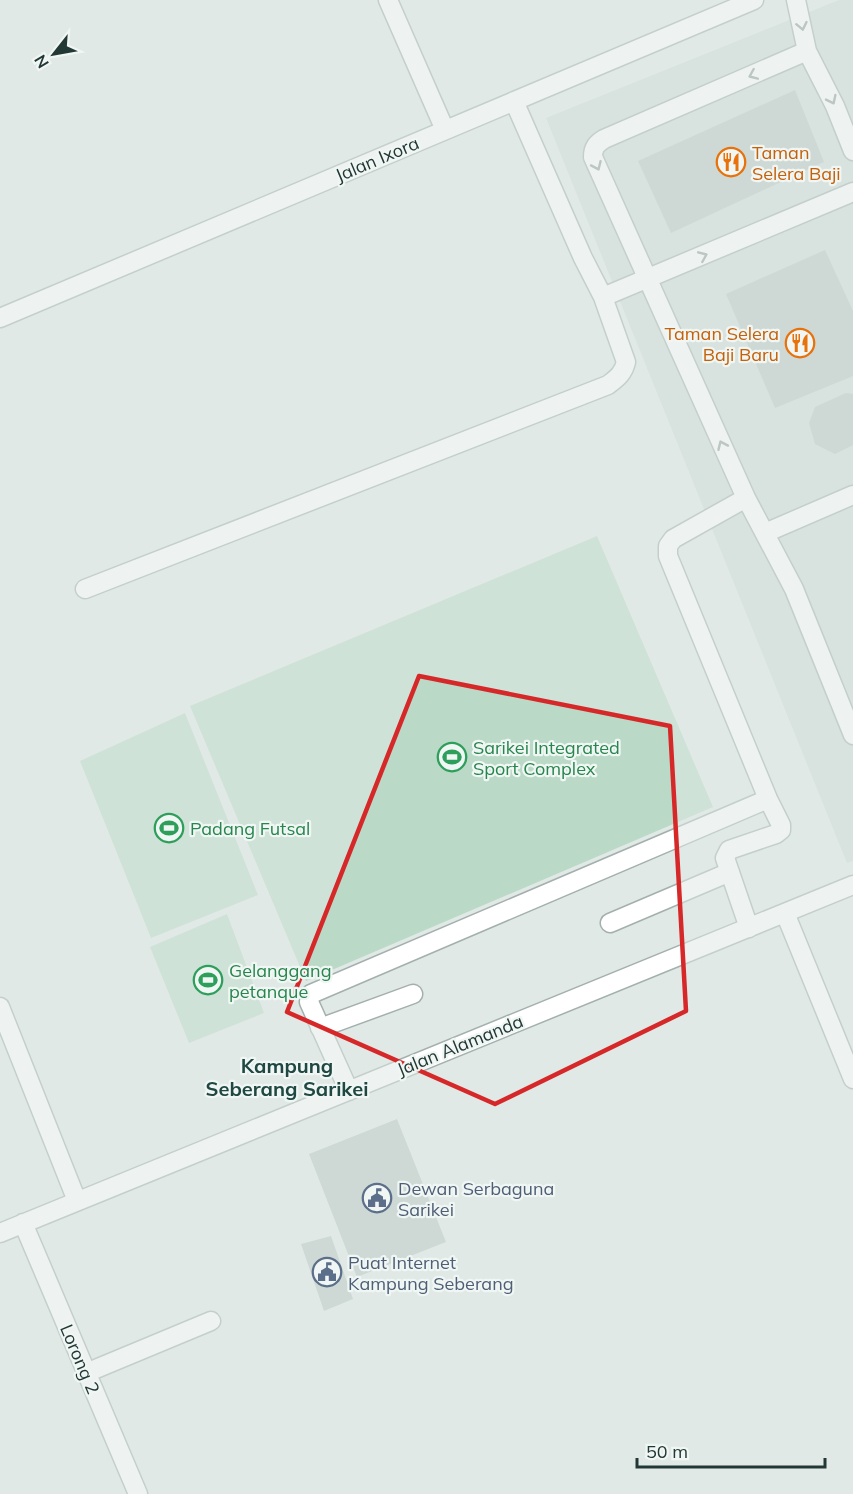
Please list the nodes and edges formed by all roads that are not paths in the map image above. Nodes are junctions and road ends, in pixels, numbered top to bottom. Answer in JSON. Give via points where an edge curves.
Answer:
{"nodes":[{"id":1,"x":388,"y":0,"type":"edge"},
{"id":2,"x":754,"y":0,"type":"edge"},
{"id":3,"x":796,"y":0,"type":"edge"},
{"id":4,"x":807,"y":51,"type":"junction"},
{"id":5,"x":514,"y":101,"type":"junction"},
{"id":6,"x":445,"y":130,"type":"junction"},
{"id":7,"x":853,"y":151,"type":"edge"},
{"id":8,"x":853,"y":192,"type":"edge"},
{"id":9,"x":649,"y":279,"type":"junction"},
{"id":10,"x":603,"y":297,"type":"junction"},
{"id":11,"x":0,"y":318,"type":"edge"},
{"id":12,"x":853,"y":495,"type":"edge"},
{"id":13,"x":746,"y":498,"type":"junction"},
{"id":14,"x":765,"y":533,"type":"junction"},
{"id":15,"x":85,"y":589,"type":"dead end"},
{"id":16,"x":853,"y":735,"type":"edge"},
{"id":17,"x":768,"y":799,"type":"junction"},
{"id":18,"x":730,"y":873,"type":"junction"},
{"id":19,"x":853,"y":885,"type":"edge"},
{"id":20,"x":786,"y":913,"type":"junction"},
{"id":21,"x":610,"y":923,"type":"dead end"},
{"id":22,"x":749,"y":928,"type":"junction"},
{"id":23,"x":413,"y":993,"type":"dead end"},
{"id":24,"x":0,"y":1007,"type":"edge"},
{"id":25,"x":320,"y":1029,"type":"junction"},
{"id":26,"x":853,"y":1079,"type":"edge"},
{"id":27,"x":349,"y":1090,"type":"junction"},
{"id":28,"x":77,"y":1201,"type":"junction"},
{"id":29,"x":23,"y":1223,"type":"junction"},
{"id":30,"x":0,"y":1233,"type":"edge"},
{"id":31,"x":211,"y":1321,"type":"dead end"},
{"id":32,"x":86,"y":1373,"type":"junction"},
{"id":33,"x":138,"y":1494,"type":"edge"}],
"edges":[{"from":1,"to":6,"type":"street"},
{"from":2,"to":5,"type":"street","name":"Jalan Ixora"},
{"from":3,"to":4,"type":"street","one_way":true},
{"from":4,"to":7,"type":"street","one_way":true},
{"from":4,"to":9,"type":"street","one_way":true,"via":[[604,140],[593,149],[593,157]]},
{"from":5,"to":6,"type":"street","name":"Jalan Ixora"},
{"from":5,"to":10,"type":"street"},
{"from":6,"to":11,"type":"street","name":"Jalan Ixora"},
{"from":9,"to":8,"type":"street","one_way":true},
{"from":9,"to":10,"type":"street"},
{"from":13,"to":9,"type":"street","one_way":true},
{"from":10,"to":15,"type":"street","via":[[626,362],[619,377],[608,385]]},
{"from":12,"to":14,"type":"street"},
{"from":13,"to":14,"type":"street"},
{"from":13,"to":17,"type":"street","via":[[673,539],[668,556]]},
{"from":14,"to":16,"type":"street","via":[[807,618]]},
{"from":17,"to":18,"type":"street","via":[[781,830],[729,850],[726,858]]},
{"from":17,"to":25,"type":"street","via":[[311,994],[309,1002]]},
{"from":18,"to":21,"type":"street"},
{"from":18,"to":22,"type":"street"},
{"from":19,"to":20,"type":"street","name":"Jalan Alamanda"},
{"from":20,"to":22,"type":"street","name":"Jalan Alamanda"},
{"from":20,"to":26,"type":"street"},
{"from":22,"to":27,"type":"street","name":"Jalan Alamanda"},
{"from":23,"to":25,"type":"street"},
{"from":24,"to":28,"type":"street"},
{"from":25,"to":27,"type":"street"},
{"from":27,"to":28,"type":"street","name":"Jalan Alamanda"},
{"from":28,"to":29,"type":"street","name":"Jalan Alamanda"},
{"from":29,"to":30,"type":"street","name":"Jalan Alamanda"},
{"from":29,"to":32,"type":"street","name":"Lorong 2"},
{"from":31,"to":32,"type":"street"},
{"from":32,"to":33,"type":"street","name":"Lorong 2"}]}
